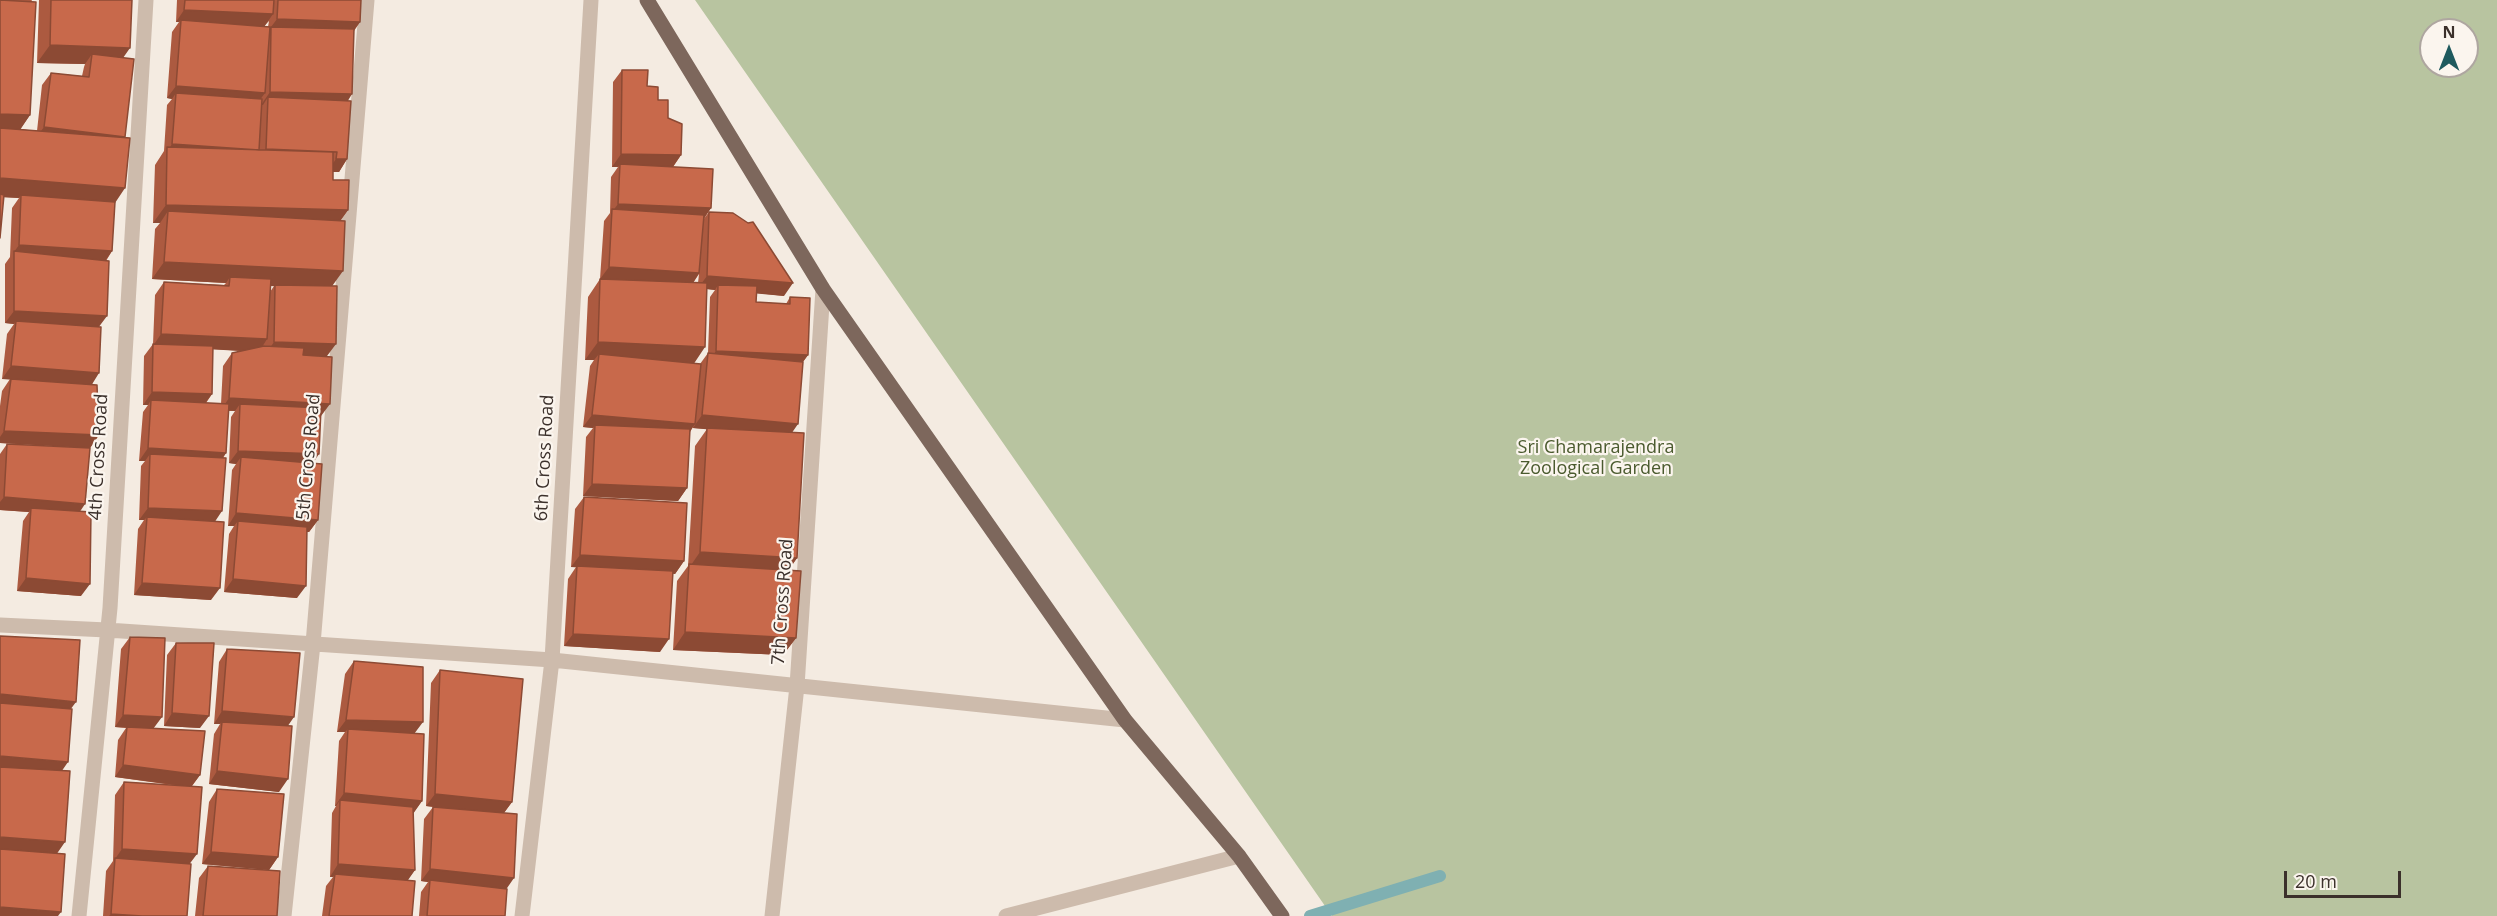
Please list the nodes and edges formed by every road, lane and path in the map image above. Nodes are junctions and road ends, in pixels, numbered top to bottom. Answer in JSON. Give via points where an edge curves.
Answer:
{"nodes":[{"id":1,"x":146,"y":0,"type":"edge"},
{"id":2,"x":367,"y":0,"type":"edge"},
{"id":3,"x":591,"y":0,"type":"edge"},
{"id":4,"x":647,"y":0,"type":"edge"},
{"id":5,"x":823,"y":289,"type":"junction"},
{"id":6,"x":0,"y":625,"type":"edge"},
{"id":7,"x":107,"y":630,"type":"junction"},
{"id":8,"x":313,"y":644,"type":"junction"},
{"id":9,"x":552,"y":660,"type":"junction"},
{"id":10,"x":796,"y":686,"type":"junction"},
{"id":11,"x":1125,"y":720,"type":"junction"},
{"id":12,"x":1239,"y":856,"type":"junction"},
{"id":13,"x":79,"y":916,"type":"edge"},
{"id":14,"x":284,"y":916,"type":"edge"},
{"id":15,"x":522,"y":916,"type":"edge"},
{"id":16,"x":772,"y":916,"type":"edge"},
{"id":17,"x":1006,"y":916,"type":"edge"},
{"id":18,"x":1282,"y":916,"type":"edge"}],
"edges":[{"from":1,"to":7,"type":"street","name":"4th Cross Road"},
{"from":2,"to":8,"type":"street","name":"5th Cross Road"},
{"from":3,"to":9,"type":"street","name":"6th Cross Road"},
{"from":4,"to":5,"type":"main road"},
{"from":5,"to":10,"type":"street","name":"7th Cross Road"},
{"from":5,"to":11,"type":"main road"},
{"from":6,"to":7,"type":"street"},
{"from":7,"to":8,"type":"street"},
{"from":7,"to":13,"type":"street","name":"4th Cross Road"},
{"from":8,"to":9,"type":"street"},
{"from":8,"to":14,"type":"street","name":"5th Cross Road"},
{"from":9,"to":10,"type":"street"},
{"from":9,"to":15,"type":"street","name":"6th Cross Road"},
{"from":10,"to":11,"type":"street"},
{"from":10,"to":16,"type":"street","name":"7th Cross Road"},
{"from":11,"to":12,"type":"main road"},
{"from":12,"to":17,"type":"street"},
{"from":12,"to":18,"type":"main road"}]}
